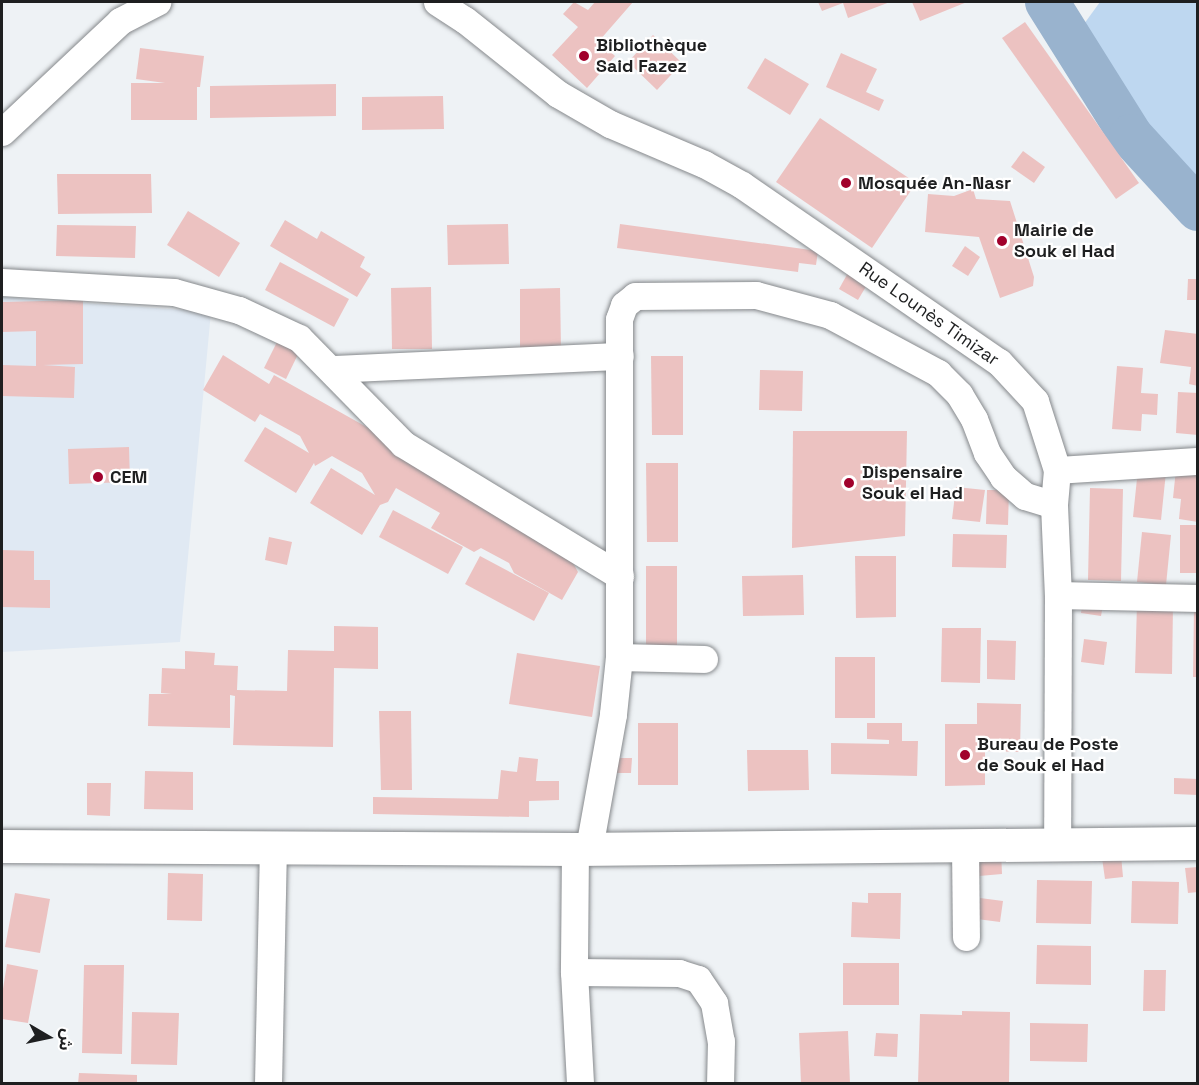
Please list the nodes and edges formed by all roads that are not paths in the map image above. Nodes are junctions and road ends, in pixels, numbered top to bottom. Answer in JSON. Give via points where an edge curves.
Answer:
{"nodes":[{"id":1,"x":157,"y":2,"type":"edge"},
{"id":2,"x":437,"y":2,"type":"edge"},
{"id":3,"x":2,"y":132,"type":"edge"},
{"id":4,"x":2,"y":282,"type":"edge"},
{"id":5,"x":620,"y":356,"type":"junction"},
{"id":6,"x":332,"y":369,"type":"junction"},
{"id":7,"x":1197,"y":461,"type":"edge"},
{"id":8,"x":1057,"y":470,"type":"junction"},
{"id":9,"x":1054,"y":505,"type":"junction"},
{"id":10,"x":620,"y":576,"type":"junction"},
{"id":11,"x":1058,"y":595,"type":"junction"},
{"id":12,"x":1197,"y":598,"type":"edge"},
{"id":13,"x":619,"y":657,"type":"junction"},
{"id":14,"x":704,"y":659,"type":"dead end"},
{"id":15,"x":1197,"y":843,"type":"edge"},
{"id":16,"x":1057,"y":844,"type":"junction"},
{"id":17,"x":965,"y":845,"type":"junction"},
{"id":18,"x":2,"y":846,"type":"edge"},
{"id":19,"x":273,"y":847,"type":"junction"},
{"id":20,"x":583,"y":848,"type":"junction"},
{"id":21,"x":966,"y":937,"type":"dead end"},
{"id":22,"x":574,"y":972,"type":"junction"},
{"id":23,"x":268,"y":1083,"type":"edge"},
{"id":24,"x":580,"y":1083,"type":"edge"},
{"id":25,"x":720,"y":1083,"type":"edge"}],
"edges":[{"from":1,"to":3,"type":"street","via":[[120,21]]},
{"from":2,"to":8,"type":"street","name":"Rue Lounès Timizar","via":[[558,94],[610,124],[685,155],[742,185],[999,362],[1035,401]]},
{"from":4,"to":6,"type":"street","via":[[185,295],[240,310],[299,338]]},
{"from":5,"to":6,"type":"street"},
{"from":5,"to":9,"type":"street","via":[[620,319],[624,305],[635,296],[756,295],[830,315],[938,373],[959,394],[1003,477],[1025,496]]},
{"from":5,"to":10,"type":"street"},
{"from":6,"to":10,"type":"street","via":[[403,444]]},
{"from":7,"to":8,"type":"street"},
{"from":8,"to":9,"type":"street","name":"Rue Lounès Timizar"},
{"from":9,"to":11,"type":"street","name":"Rue Lounès Timizar"},
{"from":10,"to":13,"type":"street"},
{"from":11,"to":12,"type":"street"},
{"from":11,"to":16,"type":"street","name":"Rue Lounès Timizar"},
{"from":13,"to":14,"type":"street"},
{"from":13,"to":20,"type":"street","via":[[613,714]]},
{"from":15,"to":16,"type":"main road"},
{"from":16,"to":17,"type":"main road"},
{"from":17,"to":20,"type":"main road"},
{"from":17,"to":21,"type":"street"},
{"from":18,"to":19,"type":"main road"},
{"from":19,"to":20,"type":"main road"},
{"from":19,"to":23,"type":"street"},
{"from":20,"to":22,"type":"street"},
{"from":22,"to":24,"type":"street"},
{"from":22,"to":25,"type":"street","via":[[679,973],[698,979],[714,1003],[721,1041]]}]}
